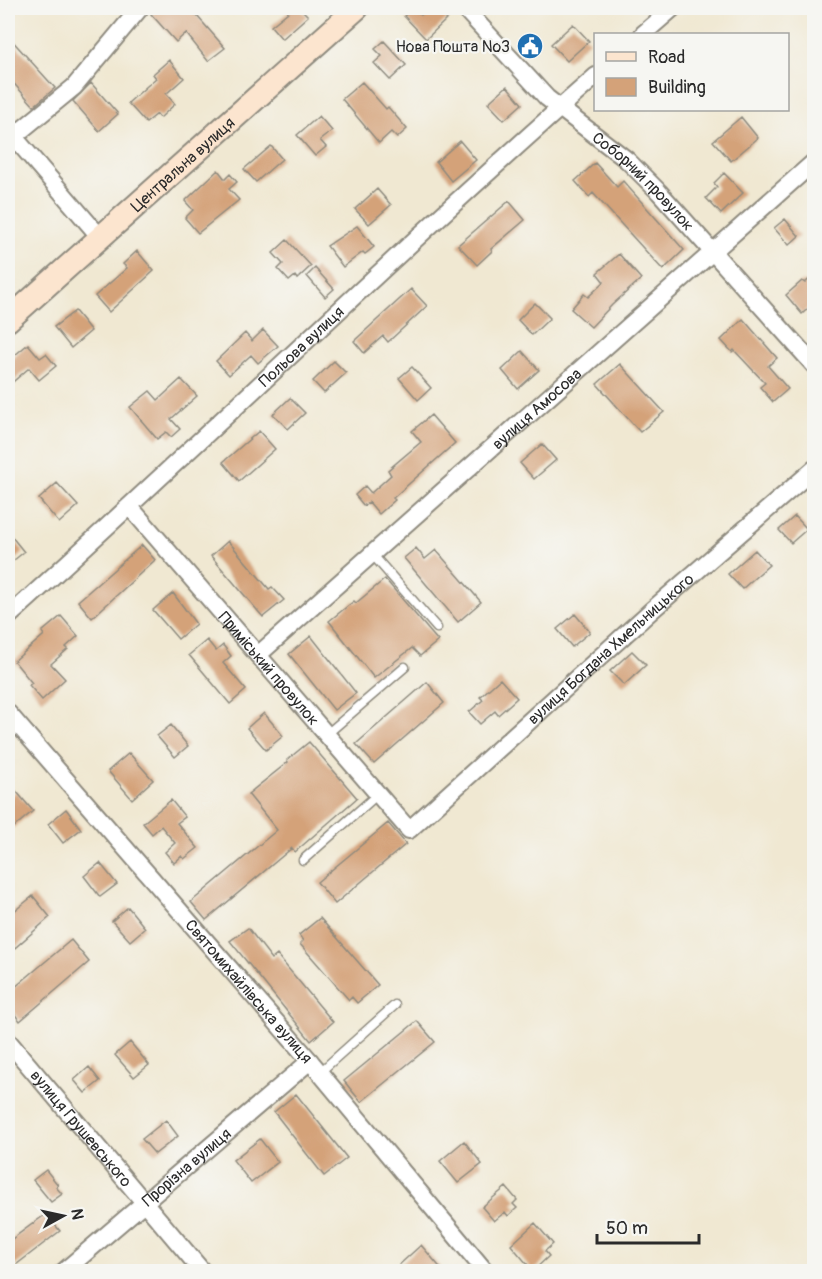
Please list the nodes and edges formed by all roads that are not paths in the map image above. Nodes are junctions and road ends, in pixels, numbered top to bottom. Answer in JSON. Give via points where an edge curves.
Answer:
{"nodes":[{"id":1,"x":140,"y":8,"type":"edge"},
{"id":2,"x":357,"y":8,"type":"edge"},
{"id":3,"x":464,"y":8,"type":"edge"},
{"id":4,"x":673,"y":8,"type":"edge"},
{"id":5,"x":644,"y":33,"type":"edge"},
{"id":6,"x":594,"y":78,"type":"edge"},
{"id":7,"x":560,"y":108,"type":"junction"},
{"id":8,"x":10,"y":134,"type":"edge"},
{"id":9,"x":814,"y":162,"type":"edge"},
{"id":10,"x":100,"y":237,"type":"junction"},
{"id":11,"x":714,"y":251,"type":"junction"},
{"id":12,"x":8,"y":320,"type":"edge"},
{"id":13,"x":814,"y":364,"type":"edge"},
{"id":14,"x":814,"y":470,"type":"edge"},
{"id":15,"x":130,"y":507,"type":"junction"},
{"id":16,"x":372,"y":554,"type":"junction"},
{"id":17,"x":8,"y":617,"type":"edge"},
{"id":18,"x":438,"y":628,"type":"dead end"},
{"id":19,"x":258,"y":655,"type":"junction"},
{"id":20,"x":405,"y":667,"type":"dead end"},
{"id":21,"x":8,"y":712,"type":"edge"},
{"id":22,"x":327,"y":734,"type":"junction"},
{"id":23,"x":378,"y":794,"type":"junction"},
{"id":24,"x":409,"y":830,"type":"joint"},
{"id":25,"x":303,"y":860,"type":"dead end"},
{"id":26,"x":395,"y":1005,"type":"dead end"},
{"id":27,"x":8,"y":1041,"type":"edge"},
{"id":28,"x":314,"y":1067,"type":"junction"},
{"id":29,"x":144,"y":1202,"type":"junction"},
{"id":30,"x":63,"y":1272,"type":"edge"},
{"id":31,"x":203,"y":1272,"type":"edge"},
{"id":32,"x":486,"y":1272,"type":"edge"}],
"edges":[{"from":1,"to":8,"type":"street","via":[[74,87]]},
{"from":2,"to":10,"type":"main road","name":"Центральна вулиця"},
{"from":3,"to":7,"type":"street","name":"Соборний провулок"},
{"from":4,"to":5,"type":"street"},
{"from":6,"to":7,"type":"street","name":"Польова вулиця"},
{"from":7,"to":11,"type":"street","name":"Соборний провулок","via":[[627,160]]},
{"from":7,"to":15,"type":"street","name":"Польова вулиця"},
{"from":8,"to":10,"type":"street"},
{"from":9,"to":11,"type":"street","name":"вулиця Амосова"},
{"from":10,"to":12,"type":"main road","name":"Центральна вулиця"},
{"from":11,"to":13,"type":"street","name":"Соборний провулок"},
{"from":11,"to":16,"type":"street","name":"вулиця Амосова"},
{"from":14,"to":24,"type":"street","name":"вулиця Богдана Хмельницького"},
{"from":15,"to":17,"type":"street","name":"Польова вулиця"},
{"from":15,"to":19,"type":"street","name":"Приміський провулок"},
{"from":16,"to":18,"type":"lane"},
{"from":16,"to":19,"type":"street","name":"вулиця Амосова"},
{"from":19,"to":22,"type":"street","name":"Приміський провулок"},
{"from":20,"to":22,"type":"lane"},
{"from":21,"to":28,"type":"street","name":"Святомихайлівська вулиця"},
{"from":22,"to":23,"type":"street","name":"Приміський провулок"},
{"from":23,"to":24,"type":"street","name":"Приміський провулок"},
{"from":23,"to":25,"type":"lane"},
{"from":26,"to":28,"type":"lane"},
{"from":27,"to":29,"type":"street","name":"вулиця Грушевського"},
{"from":28,"to":29,"type":"street","name":"Прорізна вулиця"},
{"from":28,"to":32,"type":"street","name":"Святомихайлівська вулиця"},
{"from":29,"to":30,"type":"street","name":"Прорізна вулиця"},
{"from":29,"to":31,"type":"street","name":"вулиця Грушевського"}]}
